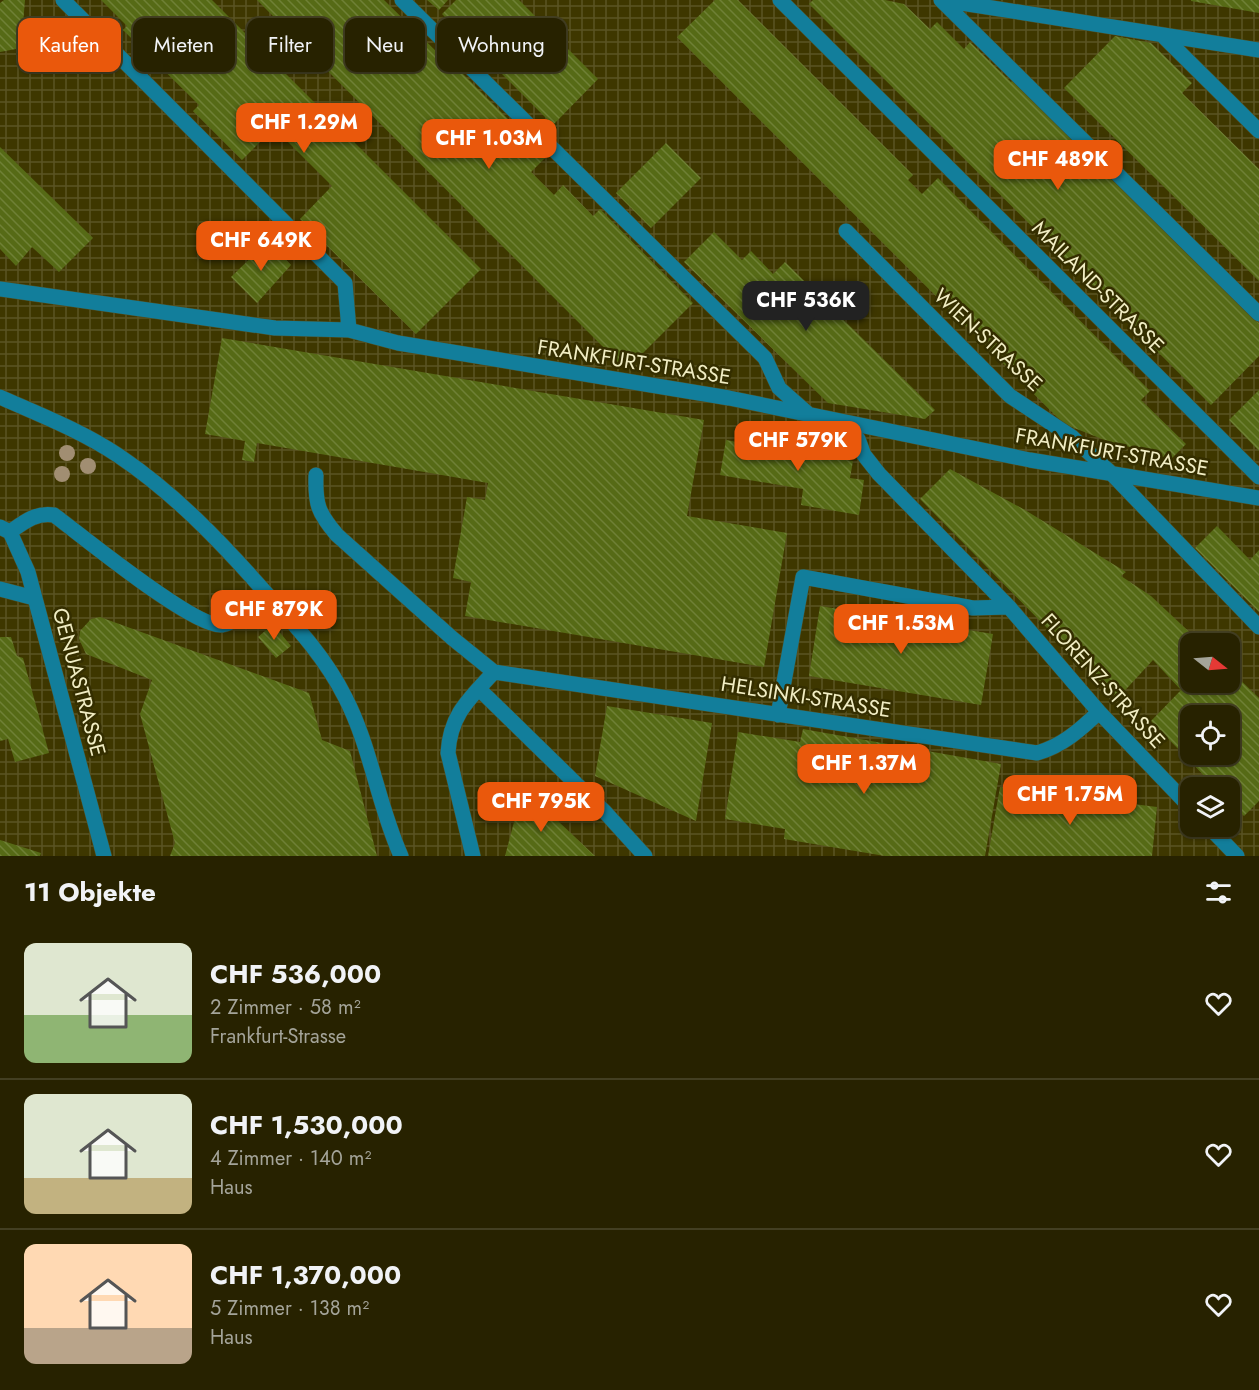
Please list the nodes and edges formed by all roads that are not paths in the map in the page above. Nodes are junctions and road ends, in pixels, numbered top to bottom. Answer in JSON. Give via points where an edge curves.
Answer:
{"nodes":[{"id":1,"x":63,"y":0,"type":"edge"},
{"id":2,"x":402,"y":0,"type":"edge"},
{"id":3,"x":780,"y":0,"type":"edge"},
{"id":4,"x":941,"y":0,"type":"edge"},
{"id":5,"x":1162,"y":35,"type":"junction"},
{"id":6,"x":1259,"y":50,"type":"edge"},
{"id":7,"x":1259,"y":131,"type":"edge"},
{"id":8,"x":846,"y":231,"type":"dead end"},
{"id":9,"x":0,"y":289,"type":"edge"},
{"id":10,"x":1259,"y":314,"type":"edge"},
{"id":11,"x":349,"y":330,"type":"junction"},
{"id":12,"x":0,"y":397,"type":"edge"},
{"id":13,"x":813,"y":418,"type":"junction"},
{"id":14,"x":1111,"y":473,"type":"junction"},
{"id":15,"x":316,"y":475,"type":"dead end"},
{"id":16,"x":1259,"y":477,"type":"edge"},
{"id":17,"x":1259,"y":498,"type":"edge"},
{"id":18,"x":5,"y":530,"type":"edge"},
{"id":19,"x":0,"y":589,"type":"edge"},
{"id":20,"x":265,"y":592,"type":"junction"},
{"id":21,"x":34,"y":598,"type":"junction"},
{"id":22,"x":1009,"y":607,"type":"junction"},
{"id":23,"x":1259,"y":627,"type":"edge"},
{"id":24,"x":494,"y":672,"type":"junction"},
{"id":25,"x":479,"y":689,"type":"junction"},
{"id":26,"x":1099,"y":712,"type":"junction"},
{"id":27,"x":778,"y":715,"type":"junction"},
{"id":28,"x":1180,"y":797,"type":"edge"},
{"id":29,"x":1219,"y":837,"type":"edge"},
{"id":30,"x":104,"y":856,"type":"edge"},
{"id":31,"x":401,"y":856,"type":"edge"},
{"id":32,"x":473,"y":856,"type":"edge"},
{"id":33,"x":645,"y":856,"type":"edge"},
{"id":34,"x":1237,"y":856,"type":"edge"}],
"edges":[{"from":1,"to":11,"type":"street","via":[[345,283]]},
{"from":2,"to":13,"type":"street","via":[[765,358],[779,388]]},
{"from":3,"to":16,"type":"street","name":"MAILAND-STRASSE"},
{"from":4,"to":5,"type":"street"},
{"from":4,"to":10,"type":"street"},
{"from":5,"to":6,"type":"street"},
{"from":5,"to":7,"type":"street"},
{"from":8,"to":14,"type":"street","name":"WIEN-STRASSE","via":[[1010,396],[1072,437]]},
{"from":9,"to":11,"type":"street","name":"FRANKFURT-STRASSE","via":[[275,328]]},
{"from":11,"to":13,"type":"street","name":"FRANKFURT-STRASSE","via":[[398,343],[729,399]]},
{"from":12,"to":20,"type":"street","via":[[76,431],[145,475],[228,550]]},
{"from":13,"to":14,"type":"street","name":"FRANKFURT-STRASSE"},
{"from":13,"to":22,"type":"street","name":"FLORENZ-STRASSE","via":[[858,439],[864,455],[879,474]]},
{"from":14,"to":17,"type":"street","name":"FRANKFURT-STRASSE"},
{"from":14,"to":23,"type":"street","name":"WIEN-STRASSE"},
{"from":15,"to":24,"type":"street","via":[[315,496],[321,516],[337,535]]},
{"from":18,"to":20,"type":"street","via":[[34,516],[54,515],[173,603],[209,624],[225,624]]},
{"from":18,"to":21,"type":"street","name":"GENUASTRASSE","via":[[22,556]]},
{"from":19,"to":21,"type":"street"},
{"from":20,"to":31,"type":"street","via":[[305,636],[345,696],[369,754]]},
{"from":21,"to":30,"type":"street","name":"GENUASTRASSE"},
{"from":22,"to":26,"type":"street","name":"FLORENZ-STRASSE"},
{"from":22,"to":27,"type":"street","via":[[973,608],[803,577]]},
{"from":24,"to":25,"type":"street"},
{"from":24,"to":27,"type":"street","name":"HELSINKI-STRASSE"},
{"from":25,"to":32,"type":"street","via":[[453,722],[448,753]]},
{"from":25,"to":33,"type":"street"},
{"from":26,"to":27,"type":"street","name":"HELSINKI-STRASSE","via":[[1065,741],[1037,753]]},
{"from":26,"to":28,"type":"street","name":"FLORENZ-STRASSE"},
{"from":29,"to":34,"type":"street"}]}
